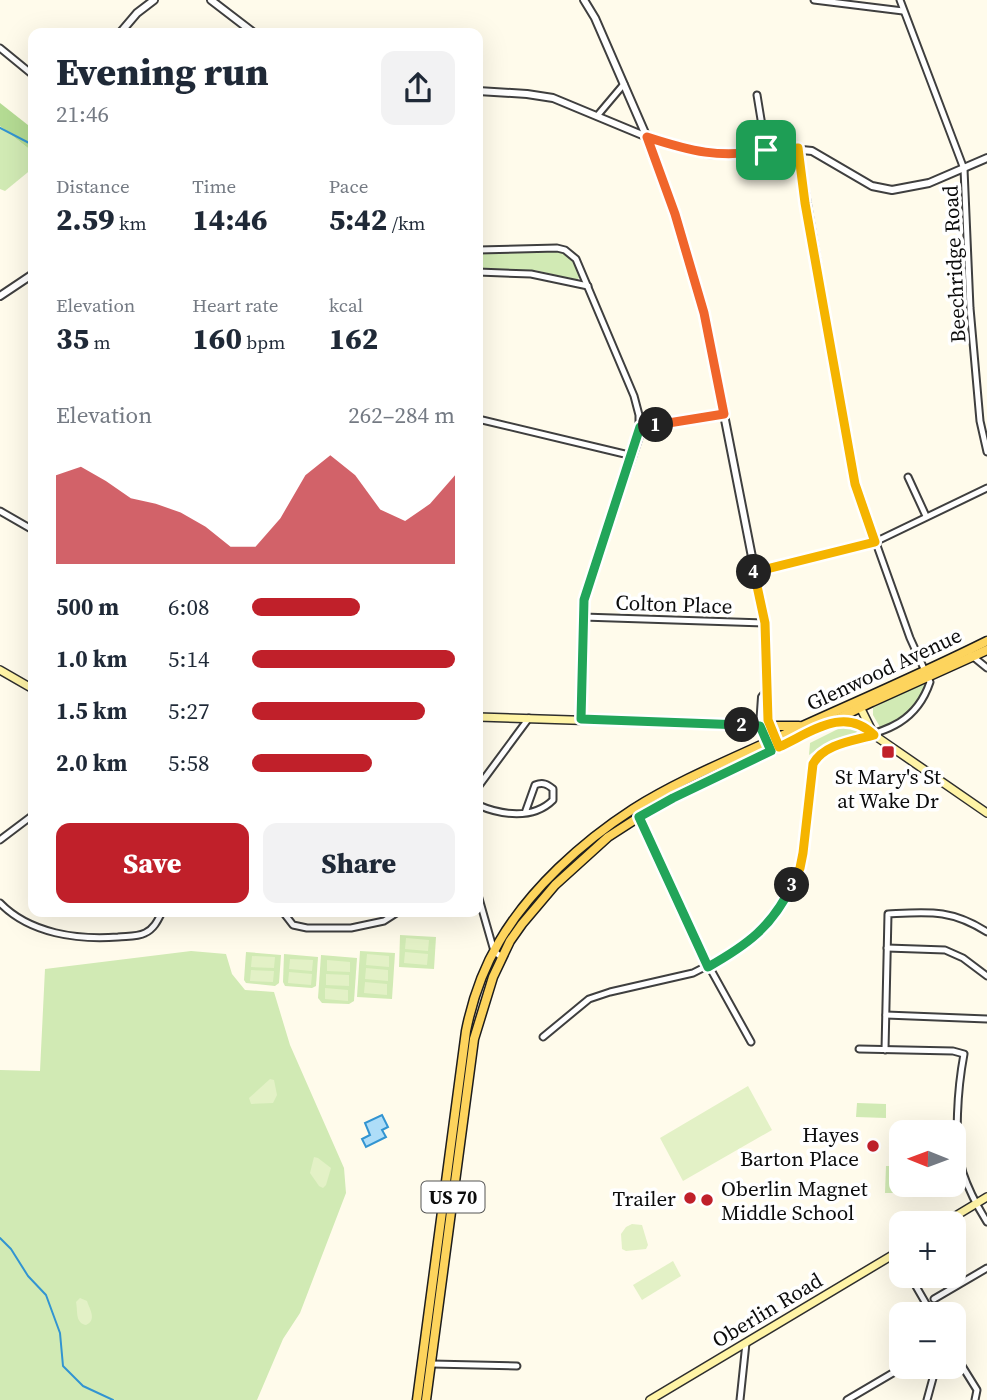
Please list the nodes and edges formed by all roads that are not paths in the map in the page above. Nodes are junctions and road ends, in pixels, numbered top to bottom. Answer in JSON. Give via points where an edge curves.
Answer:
{"nodes":[{"id":1,"x":154,"y":0,"type":"edge"},
{"id":2,"x":211,"y":0,"type":"edge"},
{"id":3,"x":584,"y":0,"type":"edge"},
{"id":4,"x":814,"y":0,"type":"edge"},
{"id":5,"x":900,"y":0,"type":"edge"},
{"id":6,"x":903,"y":11,"type":"junction"},
{"id":7,"x":124,"y":28,"type":"edge"},
{"id":8,"x":247,"y":28,"type":"edge"},
{"id":9,"x":0,"y":48,"type":"edge"},
{"id":10,"x":28,"y":71,"type":"edge"},
{"id":11,"x":624,"y":83,"type":"junction"},
{"id":12,"x":483,"y":91,"type":"edge"},
{"id":13,"x":757,"y":95,"type":"dead end"},
{"id":14,"x":597,"y":116,"type":"junction"},
{"id":15,"x":647,"y":137,"type":"junction"},
{"id":16,"x":798,"y":148,"type":"junction"},
{"id":17,"x":766,"y":150,"type":"junction"},
{"id":18,"x":987,"y":158,"type":"edge"},
{"id":19,"x":964,"y":169,"type":"junction"},
{"id":20,"x":483,"y":250,"type":"edge"},
{"id":21,"x":483,"y":272,"type":"edge"},
{"id":22,"x":28,"y":277,"type":"edge"},
{"id":23,"x":588,"y":286,"type":"junction"},
{"id":24,"x":0,"y":296,"type":"edge"},
{"id":25,"x":724,"y":414,"type":"junction"},
{"id":26,"x":483,"y":420,"type":"edge"},
{"id":27,"x":640,"y":427,"type":"junction"},
{"id":28,"x":987,"y":452,"type":"edge"},
{"id":29,"x":633,"y":456,"type":"junction"},
{"id":30,"x":908,"y":477,"type":"dead end"},
{"id":31,"x":987,"y":488,"type":"edge"},
{"id":32,"x":0,"y":511,"type":"edge"},
{"id":33,"x":926,"y":516,"type":"junction"},
{"id":34,"x":28,"y":527,"type":"edge"},
{"id":35,"x":875,"y":542,"type":"junction"},
{"id":36,"x":754,"y":571,"type":"junction"},
{"id":37,"x":583,"y":617,"type":"junction"},
{"id":38,"x":765,"y":623,"type":"junction"},
{"id":39,"x":987,"y":641,"type":"edge"},
{"id":40,"x":987,"y":650,"type":"edge"},
{"id":41,"x":970,"y":654,"type":"junction"},
{"id":42,"x":987,"y":668,"type":"edge"},
{"id":43,"x":0,"y":670,"type":"edge"},
{"id":44,"x":928,"y":673,"type":"junction"},
{"id":45,"x":28,"y":685,"type":"edge"},
{"id":46,"x":859,"y":705,"type":"junction"},
{"id":47,"x":483,"y":717,"type":"edge"},
{"id":48,"x":529,"y":718,"type":"junction"},
{"id":49,"x":581,"y":719,"type":"junction"},
{"id":50,"x":835,"y":721,"type":"junction"},
{"id":51,"x":765,"y":725,"type":"junction"},
{"id":52,"x":802,"y":726,"type":"junction"},
{"id":53,"x":874,"y":735,"type":"junction"},
{"id":54,"x":773,"y":745,"type":"junction"},
{"id":55,"x":483,"y":781,"type":"edge"},
{"id":56,"x":483,"y":807,"type":"edge"},
{"id":57,"x":634,"y":808,"type":"junction"},
{"id":58,"x":524,"y":813,"type":"junction"},
{"id":59,"x":987,"y":813,"type":"edge"},
{"id":60,"x":639,"y":817,"type":"junction"},
{"id":61,"x":28,"y":819,"type":"edge"},
{"id":62,"x":0,"y":840,"type":"edge"},
{"id":63,"x":0,"y":904,"type":"edge"},
{"id":64,"x":483,"y":912,"type":"edge"},
{"id":65,"x":160,"y":917,"type":"edge"},
{"id":66,"x":286,"y":917,"type":"edge"},
{"id":67,"x":390,"y":917,"type":"edge"},
{"id":68,"x":987,"y":932,"type":"edge"},
{"id":69,"x":887,"y":948,"type":"junction"},
{"id":70,"x":494,"y":951,"type":"junction"},
{"id":71,"x":501,"y":957,"type":"junction"},
{"id":72,"x":708,"y":967,"type":"junction"},
{"id":73,"x":987,"y":976,"type":"edge"},
{"id":74,"x":886,"y":1014,"type":"junction"},
{"id":75,"x":987,"y":1019,"type":"edge"},
{"id":76,"x":543,"y":1037,"type":"dead end"},
{"id":77,"x":751,"y":1042,"type":"dead end"},
{"id":78,"x":859,"y":1049,"type":"dead end"},
{"id":79,"x":885,"y":1050,"type":"junction"},
{"id":80,"x":987,"y":1197,"type":"edge"},
{"id":81,"x":976,"y":1204,"type":"junction"},
{"id":82,"x":964,"y":1211,"type":"edge"},
{"id":83,"x":987,"y":1222,"type":"edge"},
{"id":84,"x":889,"y":1260,"type":"edge"},
{"id":85,"x":987,"y":1268,"type":"edge"},
{"id":86,"x":966,"y":1280,"type":"edge"},
{"id":87,"x":952,"y":1288,"type":"edge"},
{"id":88,"x":934,"y":1298,"type":"dead end"},
{"id":89,"x":746,"y":1343,"type":"junction"},
{"id":90,"x":432,"y":1364,"type":"junction"},
{"id":91,"x":517,"y":1366,"type":"dead end"},
{"id":92,"x":966,"y":1372,"type":"edge"},
{"id":93,"x":889,"y":1375,"type":"edge"},
{"id":94,"x":933,"y":1379,"type":"edge"},
{"id":95,"x":977,"y":1390,"type":"junction"},
{"id":96,"x":987,"y":1391,"type":"edge"},
{"id":97,"x":418,"y":1400,"type":"edge"},
{"id":98,"x":426,"y":1400,"type":"edge"},
{"id":99,"x":650,"y":1400,"type":"edge"},
{"id":100,"x":740,"y":1400,"type":"edge"},
{"id":101,"x":847,"y":1400,"type":"edge"},
{"id":102,"x":927,"y":1400,"type":"edge"},
{"id":103,"x":975,"y":1400,"type":"edge"}],
"edges":[{"from":1,"to":7,"type":"street"},
{"from":2,"to":8,"type":"street"},
{"from":3,"to":11,"type":"street"},
{"from":4,"to":6,"type":"street"},
{"from":5,"to":6,"type":"street","name":"Beechridge Road"},
{"from":6,"to":19,"type":"street","name":"Beechridge Road"},
{"from":9,"to":10,"type":"street"},
{"from":11,"to":14,"type":"street"},
{"from":11,"to":15,"type":"street"},
{"from":12,"to":14,"type":"street","via":[[553,98]]},
{"from":13,"to":17,"type":"street"},
{"from":14,"to":15,"type":"street"},
{"from":15,"to":17,"type":"street","via":[[707,154]]},
{"from":15,"to":25,"type":"street","via":[[704,313]]},
{"from":16,"to":17,"type":"street"},
{"from":16,"to":19,"type":"street","via":[[831,160],[872,186],[892,190],[929,183]]},
{"from":16,"to":35,"type":"street","via":[[855,484]]},
{"from":18,"to":19,"type":"street"},
{"from":19,"to":28,"type":"street","name":"Beechridge Road","via":[[970,308]]},
{"from":20,"to":23,"type":"street","via":[[565,250],[576,259]]},
{"from":21,"to":23,"type":"street","via":[[531,274]]},
{"from":22,"to":24,"type":"street"},
{"from":23,"to":27,"type":"street","via":[[635,396]]},
{"from":25,"to":27,"type":"street"},
{"from":25,"to":36,"type":"street"},
{"from":26,"to":29,"type":"street"},
{"from":27,"to":29,"type":"street"},
{"from":29,"to":37,"type":"street","via":[[584,600]]},
{"from":30,"to":33,"type":"street"},
{"from":31,"to":33,"type":"street"},
{"from":32,"to":34,"type":"street"},
{"from":33,"to":35,"type":"street"},
{"from":35,"to":36,"type":"street"},
{"from":35,"to":44,"type":"street","via":[[910,638]]},
{"from":36,"to":38,"type":"street"},
{"from":37,"to":38,"type":"street","name":"Colton Place"},
{"from":37,"to":49,"type":"street"},
{"from":38,"to":51,"type":"street"},
{"from":39,"to":41,"type":"main road","name":"Glenwood Avenue","number":"US 70"},
{"from":40,"to":41,"type":"main road","name":"Glenwood Avenue","number":"US 70"},
{"from":41,"to":42,"type":"street"},
{"from":41,"to":44,"type":"main road","name":"Glenwood Avenue","number":"US 70"},
{"from":43,"to":45,"type":"main road"},
{"from":44,"to":46,"type":"main road","name":"Glenwood Avenue","number":"US 70"},
{"from":44,"to":53,"type":"street","via":[[930,682],[912,713]]},
{"from":46,"to":50,"type":"main road","name":"Glenwood Avenue","number":"US 70"},
{"from":46,"to":52,"type":"main road","name":"Glenwood Avenue","number":"US 70"},
{"from":46,"to":53,"type":"main road"},
{"from":47,"to":48,"type":"main road"},
{"from":48,"to":49,"type":"main road"},
{"from":48,"to":55,"type":"street"},
{"from":49,"to":51,"type":"main road"},
{"from":50,"to":53,"type":"main road","via":[[854,722]]},
{"from":50,"to":54,"type":"main road","name":"Glenwood Avenue","number":"US 70"},
{"from":51,"to":52,"type":"main road"},
{"from":51,"to":54,"type":"main road"},
{"from":52,"to":54,"type":"main road","name":"Glenwood Avenue","number":"US 70"},
{"from":53,"to":59,"type":"main road"},
{"from":53,"to":72,"type":"street","via":[[818,755],[813,764],[800,868],[790,890],[755,937]]},
{"from":54,"to":57,"type":"main road","name":"Glenwood Avenue","number":"US 70"},
{"from":54,"to":60,"type":"main road","name":"Glenwood Avenue","number":"US 70"},
{"from":56,"to":58,"type":"street","via":[[509,815]]},
{"from":57,"to":60,"type":"street"},
{"from":57,"to":70,"type":"main road","name":"Glenwood Avenue","number":"US 70","via":[[553,875],[517,914]]},
{"from":58,"to":58,"type":"street","via":[[553,800],[553,789],[548,784],[535,786]]},
{"from":60,"to":71,"type":"main road","name":"Glenwood Avenue","number":"US 70","via":[[608,837],[555,885]]},
{"from":60,"to":72,"type":"street"},
{"from":61,"to":62,"type":"street"},
{"from":63,"to":65,"type":"street","via":[[52,933],[93,939],[137,936],[148,932]]},
{"from":64,"to":70,"type":"street"},
{"from":66,"to":67,"type":"street","via":[[293,925],[351,928]]},
{"from":68,"to":69,"type":"street","via":[[955,915],[888,914]]},
{"from":69,"to":73,"type":"street","via":[[945,950]]},
{"from":69,"to":74,"type":"street"},
{"from":70,"to":71,"type":"street"},
{"from":70,"to":97,"type":"main road","name":"Glenwood Avenue","number":"US 70","via":[[470,1014],[461,1060]]},
{"from":71,"to":90,"type":"main road","name":"Glenwood Avenue","number":"US 70","via":[[474,1039]]},
{"from":72,"to":76,"type":"street","via":[[589,999]]},
{"from":72,"to":77,"type":"street"},
{"from":74,"to":75,"type":"street"},
{"from":74,"to":79,"type":"street"},
{"from":78,"to":79,"type":"street"},
{"from":79,"to":81,"type":"street","via":[[964,1054],[958,1142],[963,1174]]},
{"from":80,"to":81,"type":"main road"},
{"from":81,"to":82,"type":"main road"},
{"from":81,"to":83,"type":"street"},
{"from":84,"to":89,"type":"main road","name":"Oberlin Road"},
{"from":85,"to":86,"type":"street"},
{"from":87,"to":88,"type":"street"},
{"from":89,"to":99,"type":"main road","name":"Oberlin Road"},
{"from":89,"to":100,"type":"street"},
{"from":90,"to":91,"type":"street"},
{"from":90,"to":98,"type":"main road","name":"Glenwood Avenue","number":"US 70"},
{"from":92,"to":95,"type":"street"},
{"from":93,"to":101,"type":"street"},
{"from":94,"to":102,"type":"street"},
{"from":95,"to":96,"type":"street"},
{"from":95,"to":103,"type":"street"}]}
